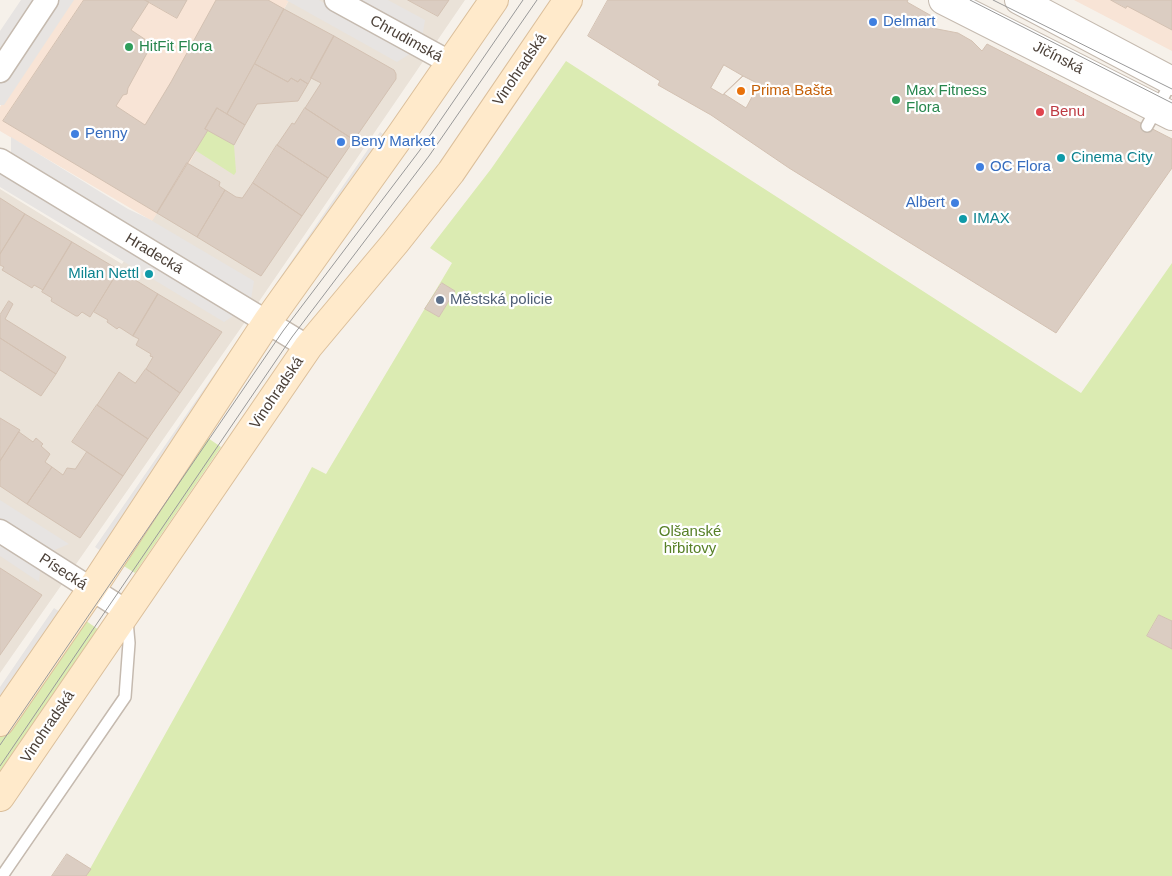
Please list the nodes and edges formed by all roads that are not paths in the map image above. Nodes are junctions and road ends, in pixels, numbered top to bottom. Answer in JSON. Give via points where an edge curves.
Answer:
{"nodes":[{"id":1,"x":47,"y":0,"type":"edge"},
{"id":2,"x":336,"y":0,"type":"edge"},
{"id":3,"x":494,"y":0,"type":"edge"},
{"id":4,"x":568,"y":0,"type":"edge"},
{"id":5,"x":1019,"y":0,"type":"edge"},
{"id":6,"x":958,"y":3,"type":"edge"},
{"id":7,"x":451,"y":63,"type":"junction"},
{"id":8,"x":0,"y":70,"type":"edge"},
{"id":9,"x":1172,"y":81,"type":"edge"},
{"id":10,"x":1158,"y":117,"type":"edge"},
{"id":11,"x":0,"y":160,"type":"edge"},
{"id":12,"x":267,"y":322,"type":"junction"},
{"id":13,"x":308,"y":347,"type":"junction"},
{"id":14,"x":0,"y":531,"type":"edge"},
{"id":15,"x":91,"y":590,"type":"junction"},
{"id":16,"x":126,"y":611,"type":"junction"},
{"id":17,"x":0,"y":722,"type":"edge"},
{"id":18,"x":0,"y":797,"type":"edge"},
{"id":19,"x":2,"y":876,"type":"edge"}],
"edges":[{"from":1,"to":8,"type":"street"},
{"from":2,"to":7,"type":"street","name":"Chrudimská"},
{"from":3,"to":7,"type":"main road"},
{"from":4,"to":13,"type":"main road","name":"Vinohradská","via":[[451,172]]},
{"from":5,"to":9,"type":"street"},
{"from":6,"to":10,"type":"street","name":"Jičínská"},
{"from":7,"to":12,"type":"main road"},
{"from":9,"to":10,"type":"lane"},
{"from":11,"to":12,"type":"street","name":"Hradecká"},
{"from":12,"to":13,"type":"street","name":"Hradecká"},
{"from":12,"to":15,"type":"main road"},
{"from":13,"to":16,"type":"main road","name":"Vinohradská"},
{"from":14,"to":15,"type":"street","name":"Písecká"},
{"from":15,"to":16,"type":"street","name":"Písecká"},
{"from":15,"to":17,"type":"main road"},
{"from":16,"to":18,"type":"main road","name":"Vinohradská"},
{"from":16,"to":19,"type":"lane","via":[[129,643],[125,697]]}]}
